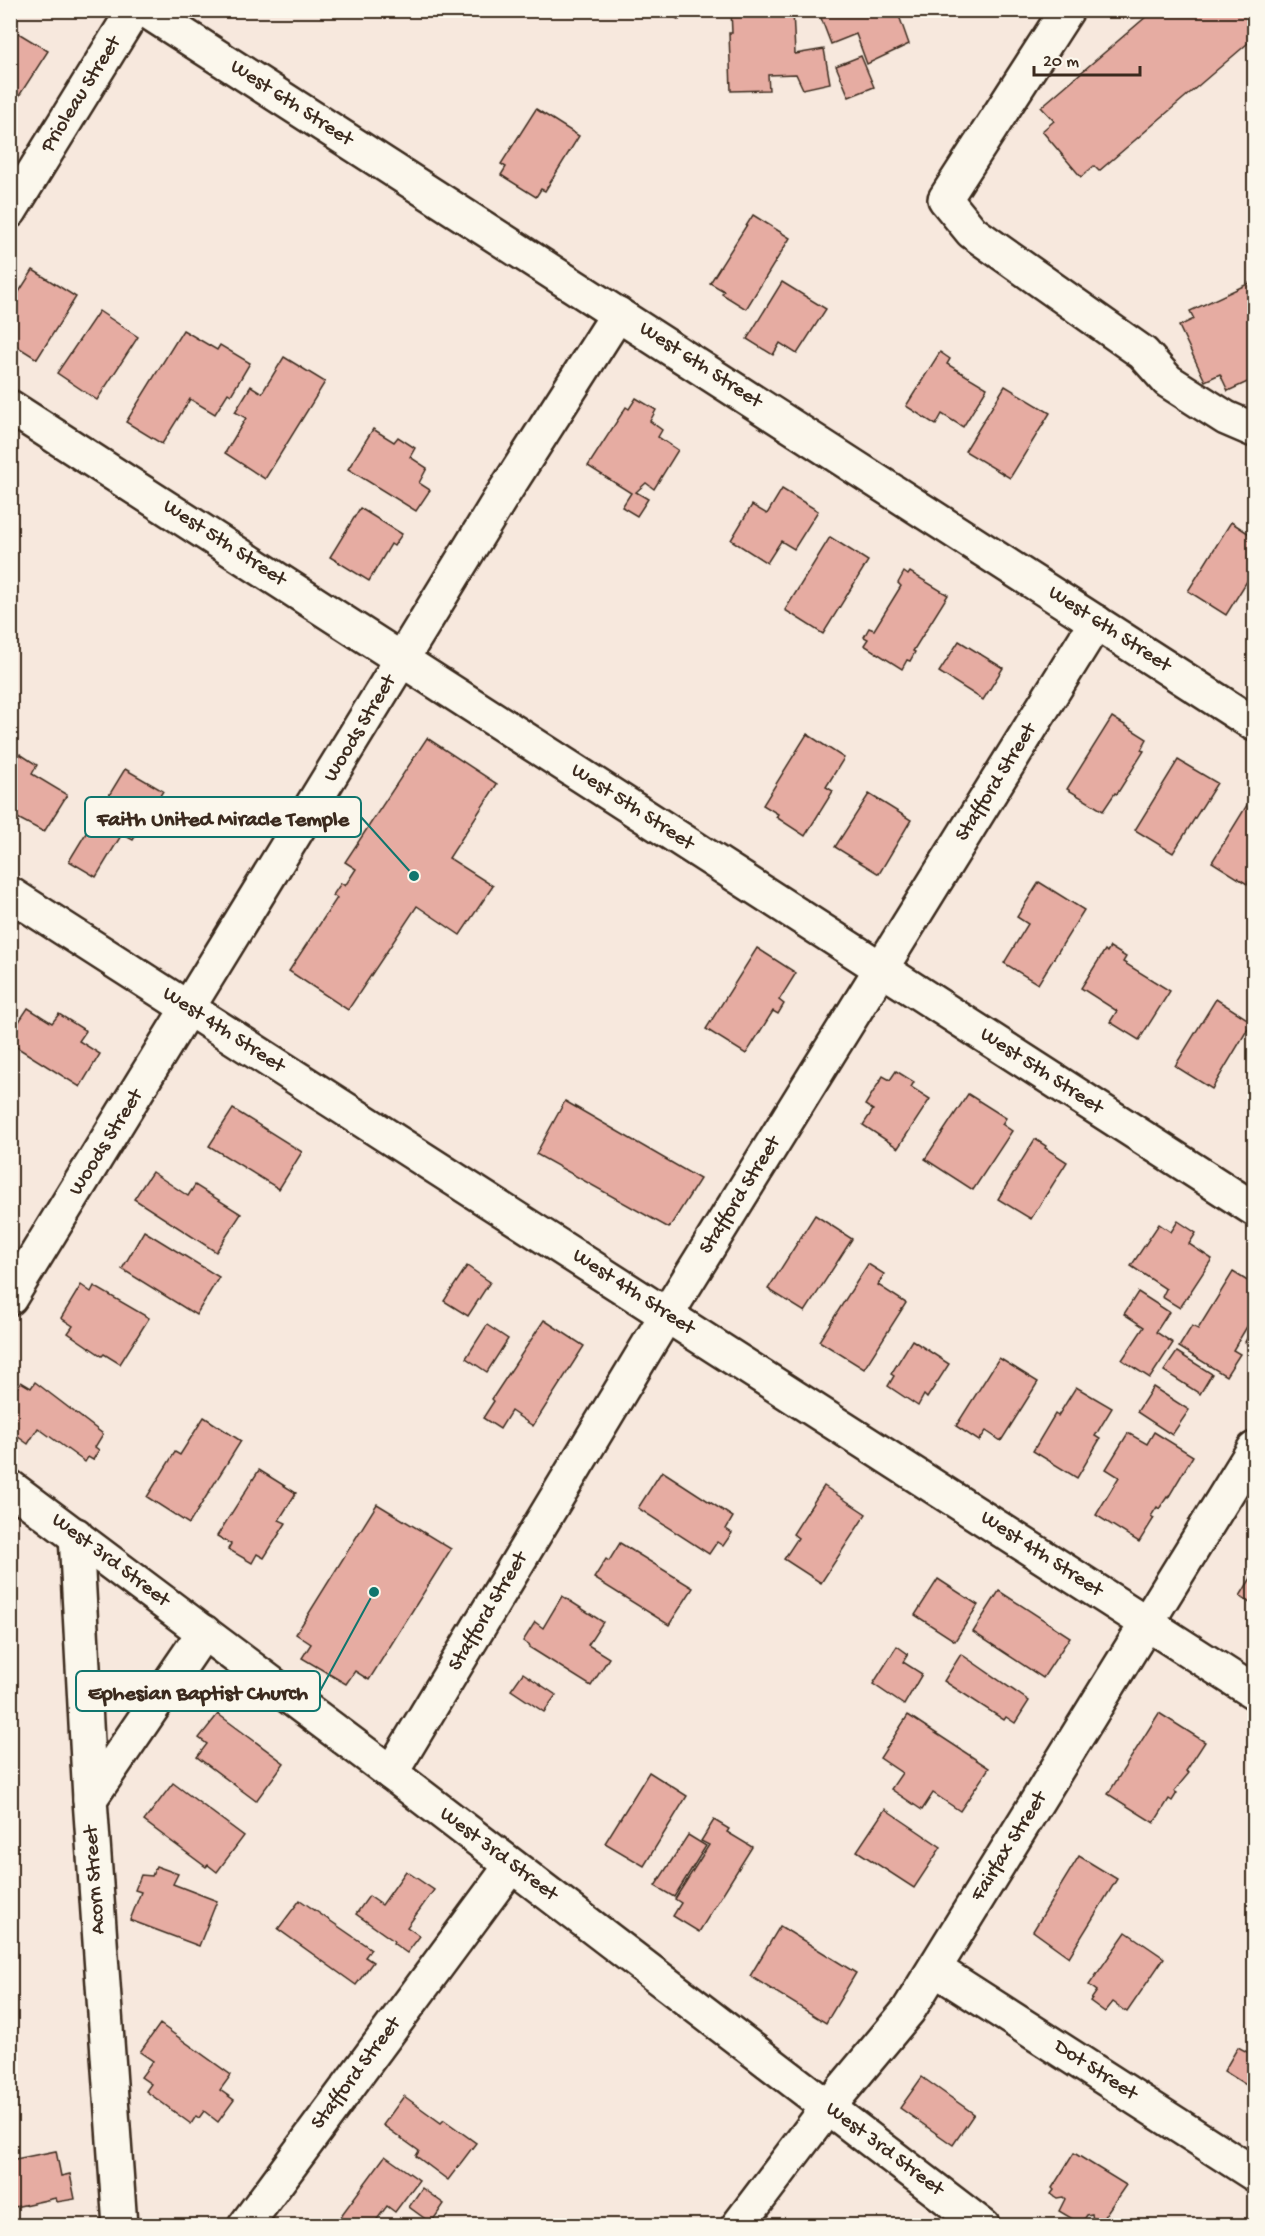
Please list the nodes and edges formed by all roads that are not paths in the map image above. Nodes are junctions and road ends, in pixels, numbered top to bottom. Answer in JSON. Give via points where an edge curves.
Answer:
{"nodes":[{"id":1,"x":134,"y":10,"type":"edge"},
{"id":2,"x":145,"y":10,"type":"edge"},
{"id":3,"x":1067,"y":10,"type":"edge"},
{"id":4,"x":10,"y":211,"type":"edge"},
{"id":5,"x":618,"y":314,"type":"junction"},
{"id":6,"x":10,"y":407,"type":"edge"},
{"id":7,"x":1254,"y":430,"type":"edge"},
{"id":8,"x":1096,"y":622,"type":"junction"},
{"id":9,"x":403,"y":659,"type":"junction"},
{"id":10,"x":1254,"y":723,"type":"edge"},
{"id":11,"x":10,"y":894,"type":"edge"},
{"id":12,"x":880,"y":969,"type":"junction"},
{"id":13,"x":189,"y":1010,"type":"junction"},
{"id":14,"x":1254,"y":1209,"type":"edge"},
{"id":15,"x":10,"y":1298,"type":"edge"},
{"id":16,"x":667,"y":1314,"type":"junction"},
{"id":17,"x":1254,"y":1449,"type":"edge"},
{"id":18,"x":10,"y":1486,"type":"edge"},
{"id":19,"x":76,"y":1535,"type":"junction"},
{"id":20,"x":1147,"y":1624,"type":"junction"},
{"id":21,"x":204,"y":1632,"type":"junction"},
{"id":22,"x":1254,"y":1692,"type":"edge"},
{"id":23,"x":391,"y":1773,"type":"junction"},
{"id":24,"x":90,"y":1799,"type":"junction"},
{"id":25,"x":512,"y":1866,"type":"junction"},
{"id":26,"x":935,"y":1969,"type":"junction"},
{"id":27,"x":828,"y":2107,"type":"junction"},
{"id":28,"x":1254,"y":2174,"type":"edge"},
{"id":29,"x":120,"y":2226,"type":"edge"},
{"id":30,"x":245,"y":2226,"type":"edge"},
{"id":31,"x":738,"y":2226,"type":"edge"},
{"id":32,"x":983,"y":2226,"type":"edge"}],
"edges":[{"from":1,"to":4,"type":"street","name":"Prioleau Street"},
{"from":2,"to":5,"type":"street","name":"West 6th Street"},
{"from":3,"to":7,"type":"street","via":[[945,199],[972,232],[1143,353],[1168,381],[1226,418]]},
{"from":5,"to":8,"type":"street","name":"West 6th Street"},
{"from":5,"to":9,"type":"street","name":"Woods Street"},
{"from":6,"to":9,"type":"street","name":"West 5th Street"},
{"from":8,"to":10,"type":"street","name":"West 6th Street"},
{"from":8,"to":12,"type":"street","name":"Stafford Street"},
{"from":9,"to":12,"type":"street","name":"West 5th Street"},
{"from":9,"to":13,"type":"street","name":"Woods Street"},
{"from":11,"to":13,"type":"street","name":"West 4th Street"},
{"from":12,"to":14,"type":"street","name":"West 5th Street"},
{"from":12,"to":16,"type":"street","name":"Stafford Street"},
{"from":13,"to":15,"type":"street","name":"Woods Street"},
{"from":13,"to":16,"type":"street","name":"West 4th Street"},
{"from":16,"to":20,"type":"street","name":"West 4th Street"},
{"from":16,"to":23,"type":"street","name":"Stafford Street"},
{"from":17,"to":20,"type":"street","name":"Fairfax Street"},
{"from":18,"to":19,"type":"street","name":"West 3rd Street"},
{"from":19,"to":21,"type":"street","name":"West 3rd Street"},
{"from":19,"to":24,"type":"street","name":"Acorn Street"},
{"from":20,"to":22,"type":"street","name":"West 4th Street"},
{"from":20,"to":26,"type":"street","name":"Fairfax Street"},
{"from":21,"to":23,"type":"street","name":"West 3rd Street"},
{"from":21,"to":24,"type":"street"},
{"from":23,"to":25,"type":"street","name":"West 3rd Street"},
{"from":24,"to":29,"type":"street","name":"Acorn Street"},
{"from":25,"to":27,"type":"street","name":"West 3rd Street"},
{"from":25,"to":30,"type":"street","name":"Stafford Street"},
{"from":26,"to":27,"type":"street","name":"Fairfax Street","via":[[908,2011]]},
{"from":26,"to":28,"type":"street","name":"Dot Street"},
{"from":27,"to":31,"type":"street","name":"Fairfax Street"},
{"from":27,"to":32,"type":"street","name":"West 3rd Street"}]}
